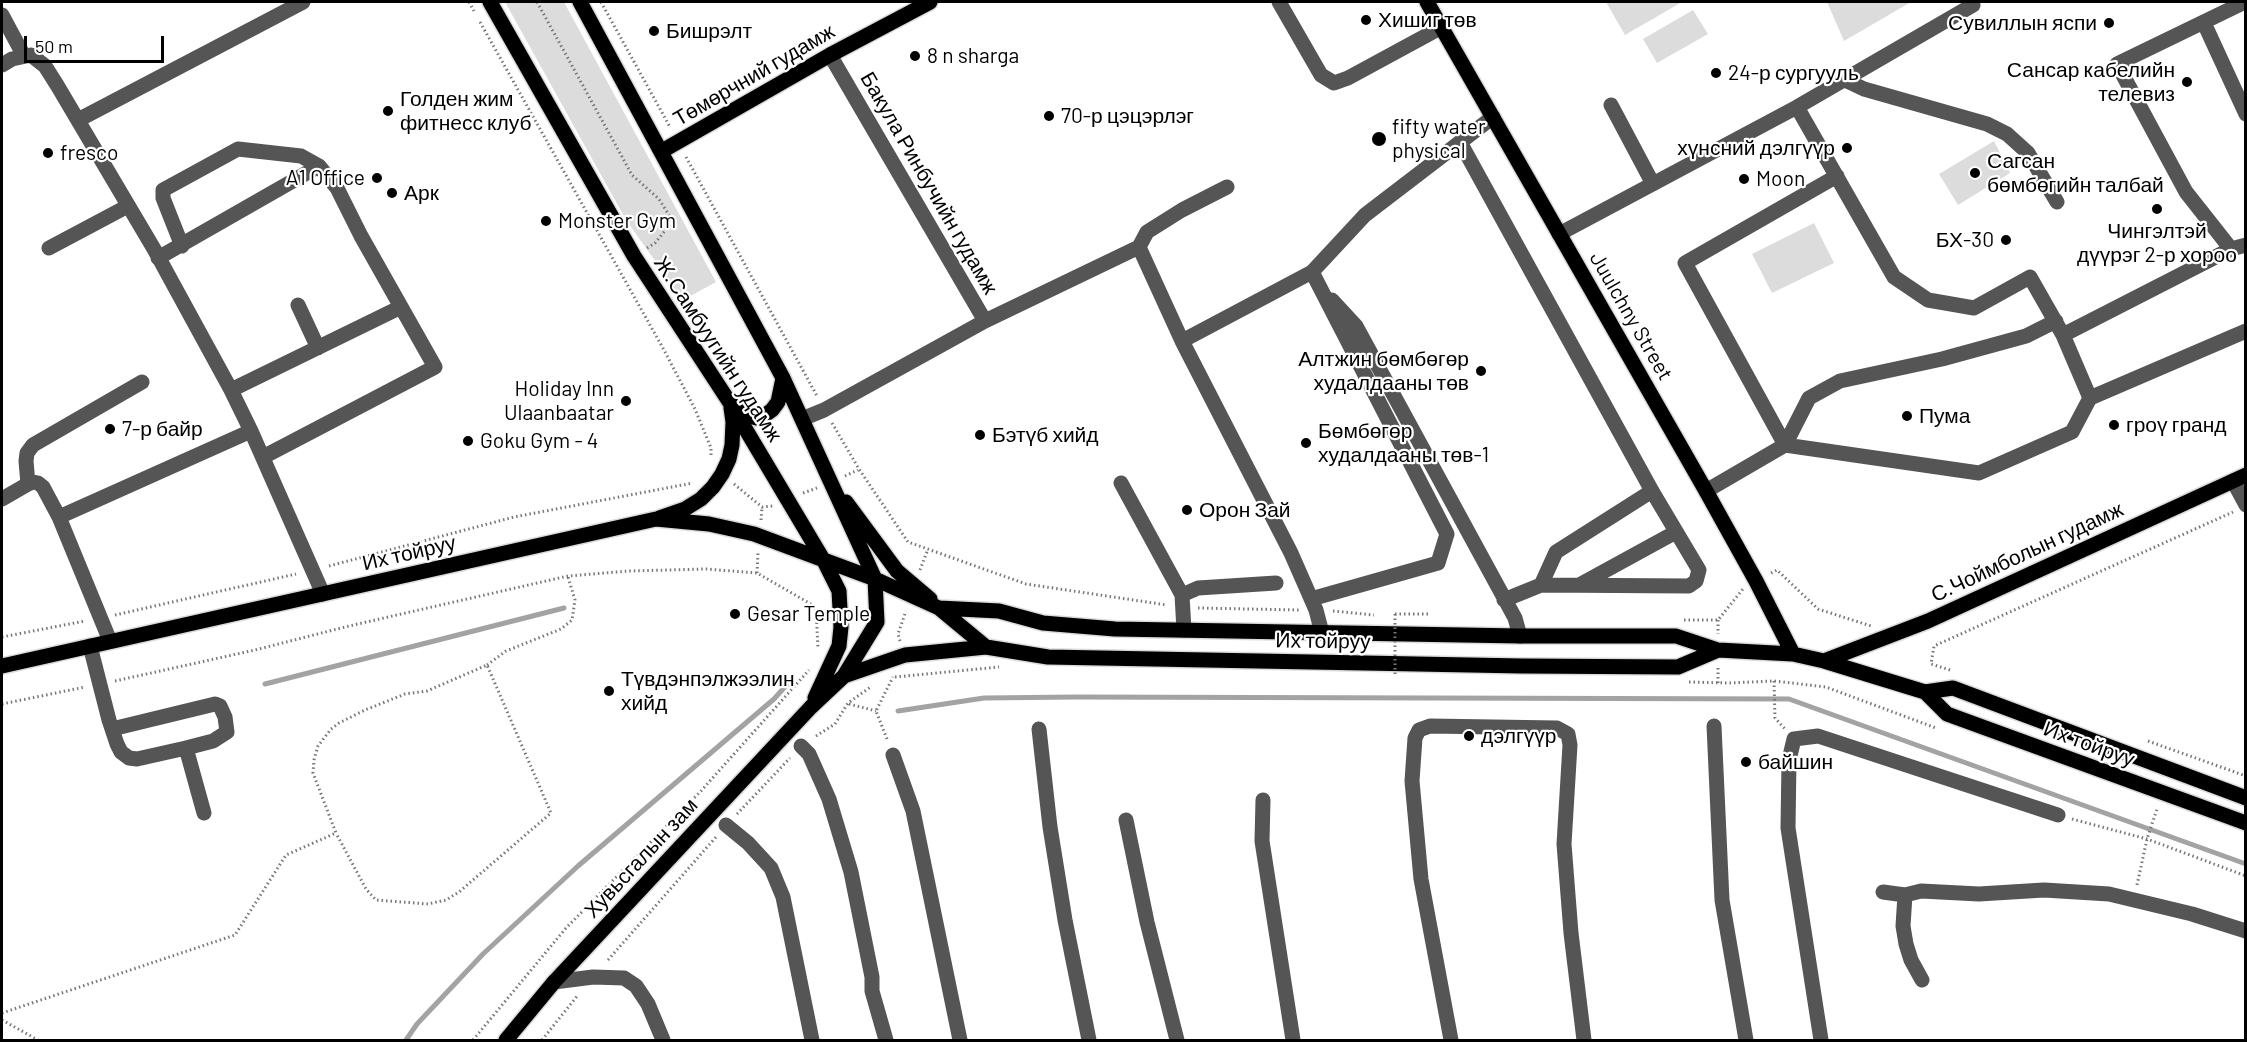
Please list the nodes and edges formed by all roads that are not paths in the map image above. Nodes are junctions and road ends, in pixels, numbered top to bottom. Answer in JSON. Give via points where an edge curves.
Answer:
{"nodes":[{"id":1,"x":302,"y":2,"type":"edge"},
{"id":2,"x":490,"y":2,"type":"edge"},
{"id":3,"x":580,"y":2,"type":"edge"},
{"id":4,"x":930,"y":2,"type":"edge"},
{"id":5,"x":1279,"y":2,"type":"edge"},
{"id":6,"x":1427,"y":2,"type":"edge"},
{"id":7,"x":1971,"y":2,"type":"edge"},
{"id":8,"x":2245,"y":2,"type":"edge"},
{"id":9,"x":2,"y":15,"type":"edge"},
{"id":10,"x":2204,"y":23,"type":"junction"},
{"id":11,"x":1442,"y":27,"type":"junction"},
{"id":12,"x":830,"y":55,"type":"junction"},
{"id":13,"x":24,"y":56,"type":"junction"},
{"id":14,"x":2,"y":65,"type":"edge"},
{"id":15,"x":1845,"y":80,"type":"junction"},
{"id":16,"x":1611,"y":105,"type":"dead end"},
{"id":17,"x":1797,"y":107,"type":"junction"},
{"id":18,"x":2246,"y":114,"type":"edge"},
{"id":19,"x":1493,"y":117,"type":"junction"},
{"id":20,"x":78,"y":120,"type":"junction"},
{"id":21,"x":1460,"y":142,"type":"junction"},
{"id":22,"x":662,"y":152,"type":"junction"},
{"id":23,"x":319,"y":166,"type":"junction"},
{"id":24,"x":1837,"y":176,"type":"junction"},
{"id":25,"x":1653,"y":183,"type":"junction"},
{"id":26,"x":1227,"y":187,"type":"dead end"},
{"id":27,"x":2057,"y":202,"type":"dead end"},
{"id":28,"x":128,"y":206,"type":"junction"},
{"id":29,"x":1559,"y":234,"type":"junction"},
{"id":30,"x":182,"y":246,"type":"junction"},
{"id":31,"x":1139,"y":247,"type":"junction"},
{"id":32,"x":2238,"y":247,"type":"edge"},
{"id":33,"x":49,"y":248,"type":"dead end"},
{"id":34,"x":158,"y":258,"type":"junction"},
{"id":35,"x":1315,"y":278,"type":"junction"},
{"id":36,"x":298,"y":304,"type":"dead end"},
{"id":37,"x":401,"y":307,"type":"junction"},
{"id":38,"x":985,"y":321,"type":"junction"},
{"id":39,"x":2056,"y":321,"type":"junction"},
{"id":40,"x":2246,"y":331,"type":"edge"},
{"id":41,"x":2063,"y":335,"type":"junction"},
{"id":42,"x":1182,"y":341,"type":"junction"},
{"id":43,"x":318,"y":348,"type":"junction"},
{"id":44,"x":783,"y":378,"type":"junction"},
{"id":45,"x":142,"y":382,"type":"dead end"},
{"id":46,"x":231,"y":390,"type":"junction"},
{"id":47,"x":2090,"y":398,"type":"junction"},
{"id":48,"x":730,"y":403,"type":"junction"},
{"id":49,"x":802,"y":419,"type":"junction"},
{"id":50,"x":251,"y":431,"type":"junction"},
{"id":51,"x":1785,"y":445,"type":"junction"},
{"id":52,"x":263,"y":457,"type":"junction"},
{"id":53,"x":2239,"y":478,"type":"edge"},
{"id":54,"x":830,"y":482,"type":"junction"},
{"id":55,"x":1120,"y":483,"type":"dead end"},
{"id":56,"x":28,"y":484,"type":"junction"},
{"id":57,"x":1652,"y":491,"type":"junction"},
{"id":58,"x":1706,"y":491,"type":"junction"},
{"id":59,"x":2,"y":499,"type":"edge"},
{"id":60,"x":2240,"y":508,"type":"edge"},
{"id":61,"x":59,"y":517,"type":"junction"},
{"id":62,"x":656,"y":519,"type":"junction"},
{"id":63,"x":1676,"y":532,"type":"junction"},
{"id":64,"x":824,"y":561,"type":"junction"},
{"id":65,"x":876,"y":579,"type":"junction"},
{"id":66,"x":1276,"y":583,"type":"dead end"},
{"id":67,"x":1541,"y":585,"type":"junction"},
{"id":68,"x":1578,"y":585,"type":"junction"},
{"id":69,"x":323,"y":594,"type":"junction"},
{"id":70,"x":1504,"y":600,"type":"junction"},
{"id":71,"x":1183,"y":601,"type":"junction"},
{"id":72,"x":1314,"y":604,"type":"junction"},
{"id":73,"x":939,"y":608,"type":"junction"},
{"id":74,"x":1184,"y":630,"type":"junction"},
{"id":75,"x":1322,"y":633,"type":"junction"},
{"id":76,"x":1520,"y":636,"type":"junction"},
{"id":77,"x":110,"y":641,"type":"junction"},
{"id":78,"x":90,"y":646,"type":"junction"},
{"id":79,"x":986,"y":647,"type":"junction"},
{"id":80,"x":1718,"y":650,"type":"junction"},
{"id":81,"x":1793,"y":654,"type":"junction"},
{"id":82,"x":1824,"y":661,"type":"junction"},
{"id":83,"x":2,"y":666,"type":"edge"},
{"id":84,"x":844,"y":676,"type":"junction"},
{"id":85,"x":1925,"y":692,"type":"junction"},
{"id":86,"x":811,"y":706,"type":"junction"},
{"id":87,"x":1714,"y":726,"type":"dead end"},
{"id":88,"x":112,"y":729,"type":"junction"},
{"id":89,"x":1039,"y":729,"type":"dead end"},
{"id":90,"x":801,"y":746,"type":"road end"},
{"id":91,"x":186,"y":748,"type":"junction"},
{"id":92,"x":894,"y":755,"type":"road end"},
{"id":93,"x":2246,"y":798,"type":"edge"},
{"id":94,"x":1263,"y":800,"type":"dead end"},
{"id":95,"x":204,"y":813,"type":"dead end"},
{"id":96,"x":2058,"y":815,"type":"road end"},
{"id":97,"x":1126,"y":820,"type":"dead end"},
{"id":98,"x":2246,"y":823,"type":"edge"},
{"id":99,"x":726,"y":825,"type":"road end"},
{"id":100,"x":1883,"y":892,"type":"dead end"},
{"id":101,"x":1905,"y":895,"type":"junction"},
{"id":102,"x":2246,"y":931,"type":"edge"},
{"id":103,"x":1922,"y":980,"type":"dead end"},
{"id":104,"x":554,"y":982,"type":"junction"},
{"id":105,"x":506,"y":1041,"type":"edge"},
{"id":106,"x":663,"y":1041,"type":"edge"},
{"id":107,"x":813,"y":1041,"type":"edge"},
{"id":108,"x":886,"y":1041,"type":"edge"},
{"id":109,"x":960,"y":1041,"type":"edge"},
{"id":110,"x":1089,"y":1041,"type":"edge"},
{"id":111,"x":1177,"y":1041,"type":"edge"},
{"id":112,"x":1293,"y":1041,"type":"edge"},
{"id":113,"x":1451,"y":1041,"type":"edge"},
{"id":114,"x":1584,"y":1041,"type":"edge"},
{"id":115,"x":1746,"y":1041,"type":"edge"},
{"id":116,"x":1821,"y":1041,"type":"edge"}],
"edges":[{"from":1,"to":20,"type":"street"},
{"from":2,"to":48,"type":"main road","name":"Ж.Самбуугийн гудамж","via":[[634,256]]},
{"from":3,"to":22,"type":"main road","name":"Ж.Самбуугийн гудамж"},
{"from":4,"to":12,"type":"main road","name":"Төмөрчний гудамж"},
{"from":5,"to":11,"type":"street","via":[[1321,75],[1334,83]]},
{"from":6,"to":11,"type":"main road","name":"Juulchny Street"},
{"from":7,"to":15,"type":"street","via":[[1973,5]]},
{"from":8,"to":10,"type":"street"},
{"from":9,"to":13,"type":"street"},
{"from":10,"to":18,"type":"street"},
{"from":10,"to":32,"type":"street","via":[[2117,64],[2186,192]]},
{"from":11,"to":19,"type":"main road","name":"Juulchny Street"},
{"from":12,"to":22,"type":"main road","name":"Төмөрчний гудамж"},
{"from":12,"to":38,"type":"street","name":"Бакула Ринбучийн гудамж"},
{"from":13,"to":14,"type":"street"},
{"from":13,"to":20,"type":"street","via":[[31,55],[45,66]]},
{"from":15,"to":17,"type":"street"},
{"from":15,"to":27,"type":"street","via":[[1863,89],[1987,124],[2007,134],[2028,153]]},
{"from":16,"to":25,"type":"street"},
{"from":17,"to":24,"type":"street"},
{"from":17,"to":25,"type":"street"},
{"from":19,"to":21,"type":"street"},
{"from":19,"to":29,"type":"main road","name":"Juulchny Street"},
{"from":20,"to":28,"type":"street"},
{"from":21,"to":35,"type":"street","via":[[1365,215]]},
{"from":21,"to":57,"type":"street"},
{"from":22,"to":44,"type":"main road","name":"Ж.Самбуугийн гудамж"},
{"from":23,"to":30,"type":"street"},
{"from":23,"to":30,"type":"street","via":[[301,156],[238,149],[163,190]]},
{"from":23,"to":37,"type":"street","via":[[337,188]]},
{"from":24,"to":39,"type":"street","via":[[1894,277],[1928,300],[1974,308],[2030,277]]},
{"from":24,"to":51,"type":"street","via":[[1685,263]]},
{"from":25,"to":29,"type":"street"},
{"from":26,"to":31,"type":"street","via":[[1147,232]]},
{"from":28,"to":33,"type":"street"},
{"from":28,"to":34,"type":"street"},
{"from":29,"to":58,"type":"main road","name":"Juulchny Street"},
{"from":30,"to":34,"type":"street"},
{"from":31,"to":38,"type":"street","name":"Бакула Ринбучийн гудамж"},
{"from":31,"to":42,"type":"street"},
{"from":32,"to":41,"type":"street"},
{"from":34,"to":46,"type":"street"},
{"from":35,"to":42,"type":"street"},
{"from":35,"to":70,"type":"street","via":[[1356,326]]},
{"from":35,"to":72,"type":"street","via":[[1447,534],[1438,563]]},
{"from":36,"to":43,"type":"street"},
{"from":37,"to":43,"type":"street"},
{"from":37,"to":52,"type":"street","via":[[435,367]]},
{"from":38,"to":49,"type":"street"},
{"from":39,"to":41,"type":"street"},
{"from":39,"to":51,"type":"street","via":[[2026,336],[1840,381],[1809,398]]},
{"from":40,"to":47,"type":"street"},
{"from":41,"to":47,"type":"street"},
{"from":42,"to":72,"type":"street"},
{"from":43,"to":46,"type":"street"},
{"from":44,"to":48,"type":"main road","via":[[778,402],[765,415],[747,415]]},
{"from":44,"to":49,"type":"main road","name":"Ж.Самбуугийн гудамж"},
{"from":45,"to":56,"type":"street","via":[[33,445],[26,460]]},
{"from":46,"to":50,"type":"street"},
{"from":47,"to":51,"type":"street","via":[[2072,432],[1979,473]]},
{"from":48,"to":62,"type":"main road","via":[[732,445],[722,474],[701,500]]},
{"from":48,"to":64,"type":"main road","name":"Ж.Самбуугийн гудамж"},
{"from":49,"to":54,"type":"main road","name":"Ж.Самбуугийн гудамж"},
{"from":50,"to":52,"type":"street"},
{"from":50,"to":61,"type":"street"},
{"from":51,"to":58,"type":"street"},
{"from":52,"to":69,"type":"street"},
{"from":53,"to":60,"type":"street"},
{"from":53,"to":82,"type":"main road","name":"С.Чоймболын гудамж","via":[[1928,621]]},
{"from":54,"to":65,"type":"main road","name":"Ж.Самбуугийн гудамж"},
{"from":54,"to":73,"type":"main road","via":[[897,571]]},
{"from":55,"to":71,"type":"street"},
{"from":56,"to":59,"type":"street"},
{"from":56,"to":61,"type":"street","via":[[43,487]]},
{"from":57,"to":63,"type":"street"},
{"from":57,"to":67,"type":"street","via":[[1556,552]]},
{"from":58,"to":81,"type":"main road","name":"Juulchny Street"},
{"from":61,"to":77,"type":"street"},
{"from":62,"to":64,"type":"main road","name":"Их тойруу","via":[[709,524],[754,534]]},
{"from":62,"to":69,"type":"main road","name":"Их тойруу"},
{"from":63,"to":68,"type":"street"},
{"from":63,"to":68,"type":"street","via":[[1699,570],[1696,581],[1689,586]]},
{"from":64,"to":65,"type":"main road","name":"Их тойруу"},
{"from":64,"to":86,"type":"main road","name":"Ж.Самбуугийн гудамж","via":[[839,591],[841,627],[839,646]]},
{"from":65,"to":73,"type":"main road","name":"Их тойруу"},
{"from":65,"to":84,"type":"main road","via":[[877,622]]},
{"from":66,"to":71,"type":"street","via":[[1198,588]]},
{"from":67,"to":68,"type":"street"},
{"from":67,"to":70,"type":"street"},
{"from":69,"to":77,"type":"main road","name":"Их тойруу"},
{"from":70,"to":76,"type":"street"},
{"from":71,"to":74,"type":"street"},
{"from":72,"to":75,"type":"street"},
{"from":73,"to":74,"type":"main road","name":"Их тойруу","via":[[999,611],[1043,623]]},
{"from":73,"to":79,"type":"main road","name":"Их тойруу"},
{"from":74,"to":75,"type":"main road","name":"Их тойруу"},
{"from":75,"to":76,"type":"main road","name":"Их тойруу"},
{"from":76,"to":80,"type":"main road","name":"Их тойруу","via":[[1676,636]]},
{"from":77,"to":78,"type":"main road","name":"Их тойруу"},
{"from":78,"to":83,"type":"main road","name":"Их тойруу"},
{"from":78,"to":88,"type":"street"},
{"from":79,"to":80,"type":"main road","name":"Их тойруу","via":[[1048,657],[1667,667],[1678,667]]},
{"from":79,"to":84,"type":"main road","via":[[905,655]]},
{"from":80,"to":81,"type":"main road","name":"Их тойруу"},
{"from":81,"to":82,"type":"main road","name":"Их тойруу"},
{"from":82,"to":85,"type":"main road","name":"Их тойруу"},
{"from":84,"to":86,"type":"main road"},
{"from":85,"to":93,"type":"main road","name":"Их тойруу","via":[[1953,688]]},
{"from":85,"to":98,"type":"main road","name":"Их тойруу","via":[[1947,714]]},
{"from":86,"to":104,"type":"main road","name":"Хувьсгалын зам"},
{"from":87,"to":115,"type":"street","via":[[1722,900]]},
{"from":88,"to":91,"type":"street","via":[[121,752],[129,758]]},
{"from":88,"to":91,"type":"street","via":[[220,706],[227,732],[213,741]]},
{"from":89,"to":110,"type":"street","via":[[1050,827]]},
{"from":90,"to":108,"type":"street","via":[[809,754],[829,799],[851,872],[872,992]]},
{"from":91,"to":95,"type":"street"},
{"from":92,"to":109,"type":"street","via":[[914,811]]},
{"from":94,"to":112,"type":"street","via":[[1262,841]]},
{"from":96,"to":116,"type":"street","via":[[1818,736],[1794,739],[1789,760],[1788,828]]},
{"from":97,"to":111,"type":"street"},
{"from":99,"to":107,"type":"street","via":[[771,868],[783,897]]},
{"from":100,"to":101,"type":"street"},
{"from":101,"to":102,"type":"street","via":[[1921,891],[1978,894],[2044,890],[2109,894]]},
{"from":101,"to":103,"type":"street","via":[[1906,944]]},
{"from":104,"to":105,"type":"main road","name":"Хувьсгалын зам"},
{"from":104,"to":106,"type":"street","via":[[624,978],[636,986],[648,1004]]},
{"from":113,"to":114,"type":"street","via":[[1420,879],[1412,781],[1415,738],[1419,730],[1430,726],[1557,728],[1568,734],[1564,844]]}]}
